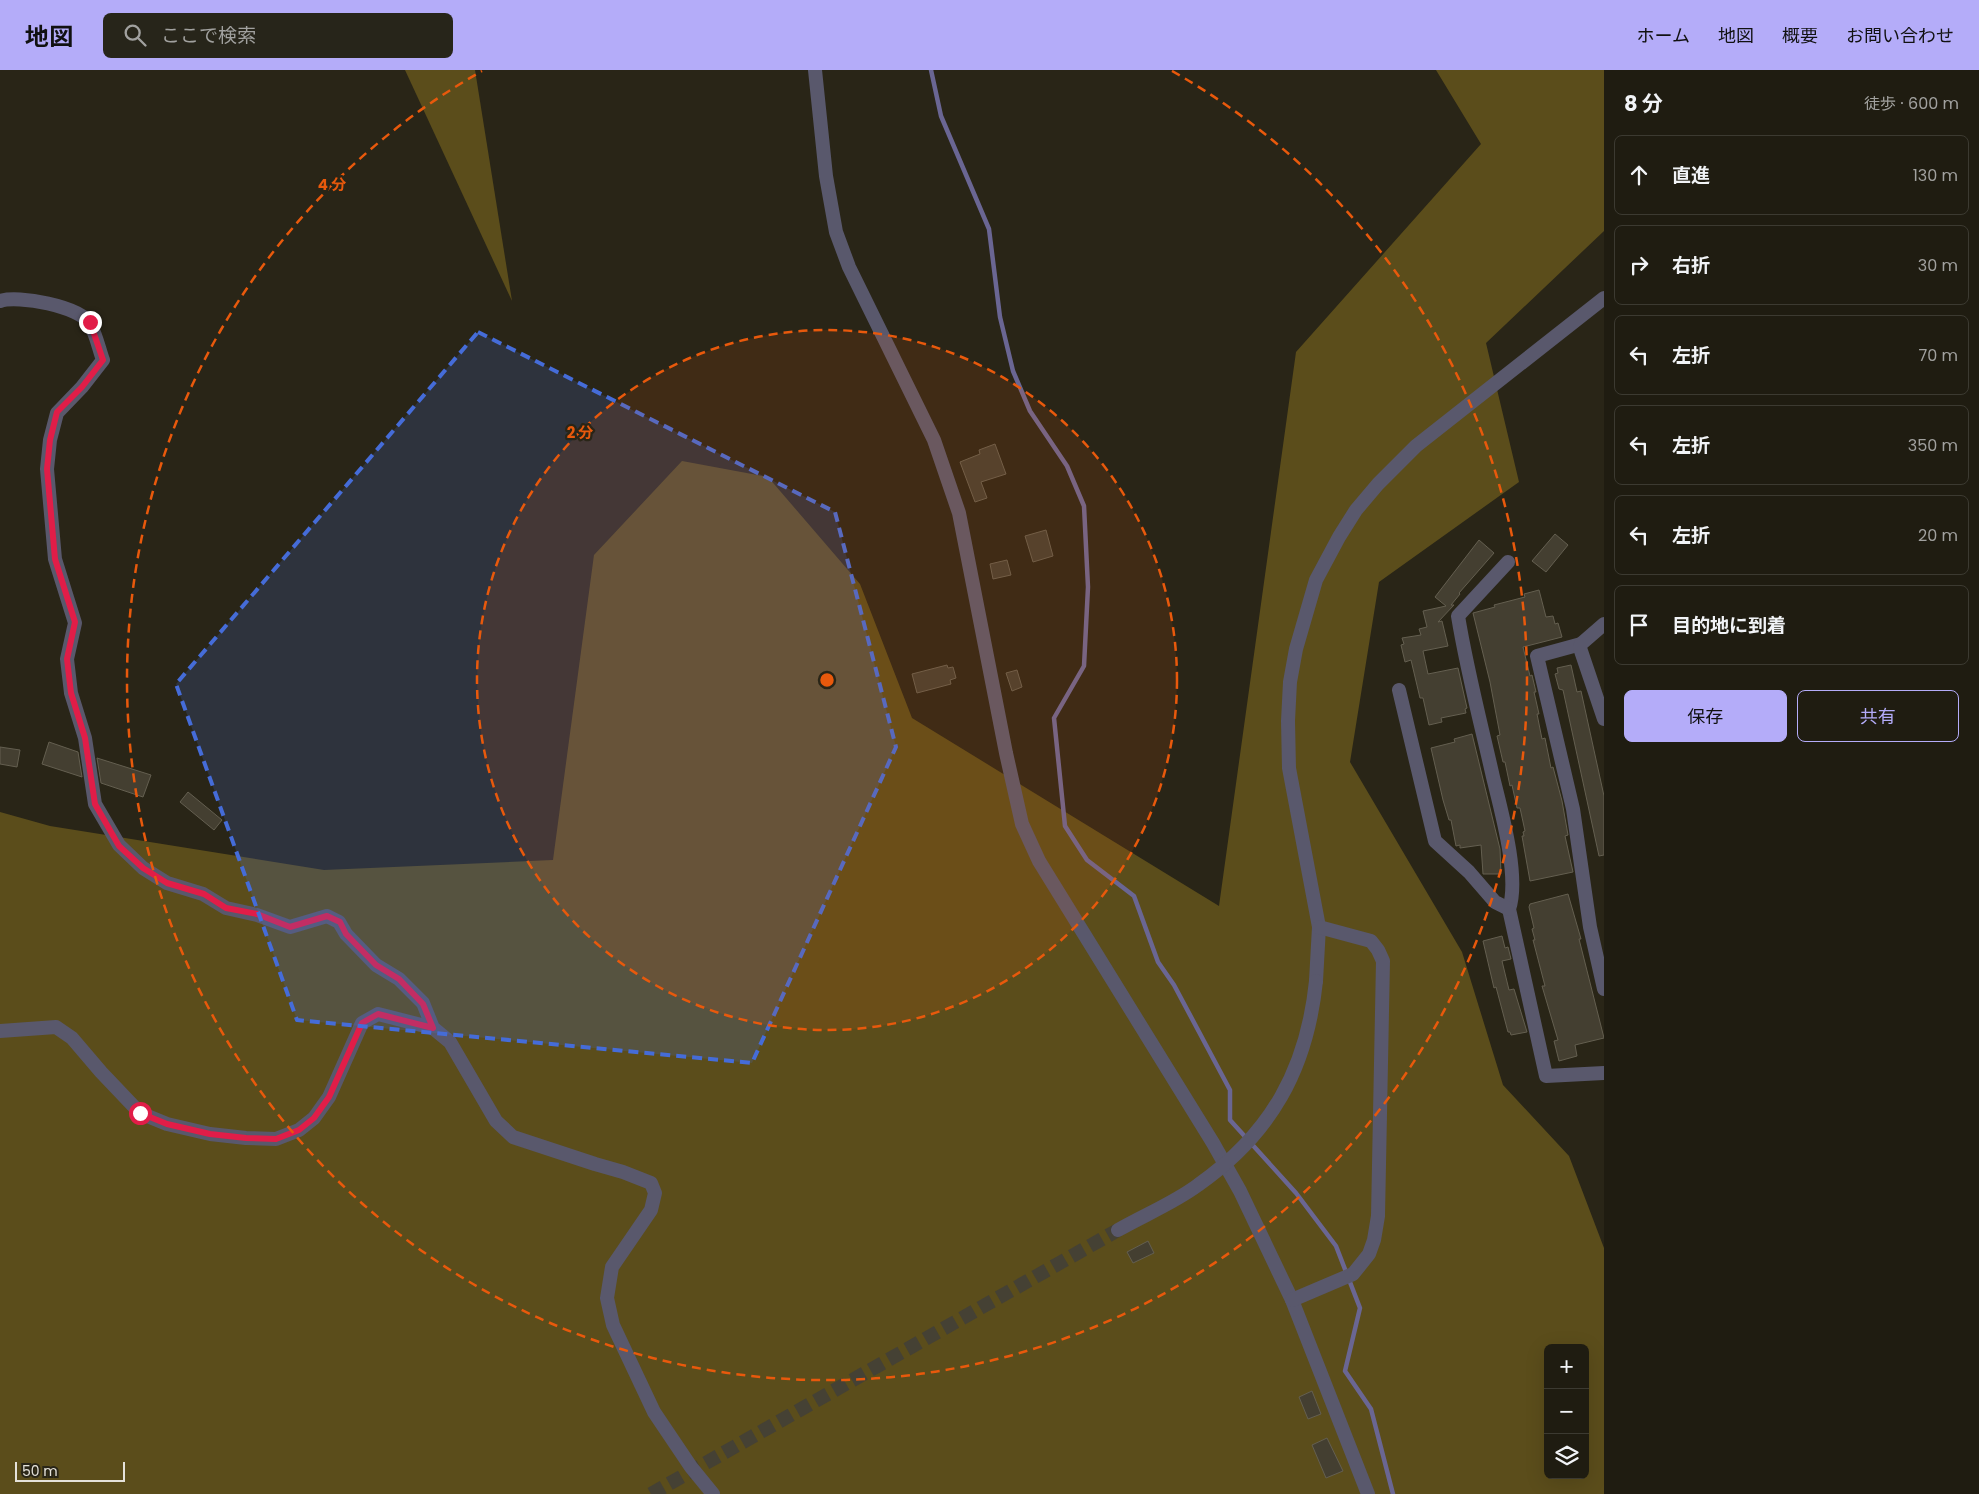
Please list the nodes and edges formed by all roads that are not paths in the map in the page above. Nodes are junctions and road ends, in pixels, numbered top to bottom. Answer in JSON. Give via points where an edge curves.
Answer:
{"nodes":[{"id":1,"x":815,"y":70,"type":"edge"},
{"id":2,"x":1604,"y":298,"type":"edge"},
{"id":3,"x":0,"y":301,"type":"edge"},
{"id":4,"x":1508,"y":562,"type":"dead end"},
{"id":5,"x":1604,"y":624,"type":"edge"},
{"id":6,"x":1581,"y":644,"type":"junction"},
{"id":7,"x":1399,"y":690,"type":"dead end"},
{"id":8,"x":1604,"y":719,"type":"edge"},
{"id":9,"x":1509,"y":908,"type":"junction"},
{"id":10,"x":1319,"y":927,"type":"junction"},
{"id":11,"x":1604,"y":989,"type":"edge"},
{"id":12,"x":433,"y":1028,"type":"junction"},
{"id":13,"x":0,"y":1031,"type":"edge"},
{"id":14,"x":1604,"y":1073,"type":"edge"},
{"id":15,"x":1118,"y":1230,"type":"tunnel mouth"},
{"id":16,"x":1292,"y":1300,"type":"junction"},
{"id":17,"x":713,"y":1494,"type":"edge"},
{"id":18,"x":1368,"y":1494,"type":"edge"}],
"edges":[{"from":1,"to":16,"type":"street","via":[[826,176],[836,232],[849,267],[934,440],[959,514],[1022,824],[1039,861],[1213,1143],[1240,1191]]},
{"from":2,"to":10,"type":"street","via":[[1416,446],[1356,510],[1316,580],[1296,649],[1288,721],[1289,768]]},
{"from":3,"to":12,"type":"street","via":[[9,298],[64,306],[90,322],[103,360],[57,412],[47,469],[55,559],[75,622],[67,659],[71,693],[85,738],[95,804],[119,846],[143,868],[167,883],[204,894],[226,908],[257,914],[290,927],[327,916],[340,922],[346,934],[376,965],[399,979],[423,1004]]},
{"from":4,"to":9,"type":"street","via":[[1458,616],[1465,660],[1506,833],[1514,896]]},
{"from":5,"to":6,"type":"street"},
{"from":6,"to":8,"type":"street","via":[[1581,654]]},
{"from":6,"to":11,"type":"street","via":[[1536,656],[1573,809],[1590,927]]},
{"from":7,"to":9,"type":"street","via":[[1434,841],[1469,872],[1495,902]]},
{"from":9,"to":14,"type":"street","via":[[1546,1076]]},
{"from":10,"to":15,"type":"street","bridge":true,"via":[[1313,1013],[1296,1067],[1282,1096],[1258,1131],[1231,1160],[1197,1187]]},
{"from":10,"to":16,"type":"street","via":[[1371,941],[1382,961],[1378,1216],[1369,1254],[1353,1274]]},
{"from":12,"to":13,"type":"street","via":[[378,1014],[362,1023],[329,1097],[314,1118],[299,1130],[276,1139],[210,1134],[167,1124],[140,1113],[72,1038],[56,1027]]},
{"from":12,"to":17,"type":"street","via":[[450,1042],[496,1121],[513,1136],[651,1183],[655,1193],[651,1210],[612,1267],[607,1298],[612,1325],[654,1412]]},
{"from":16,"to":18,"type":"street"}]}
